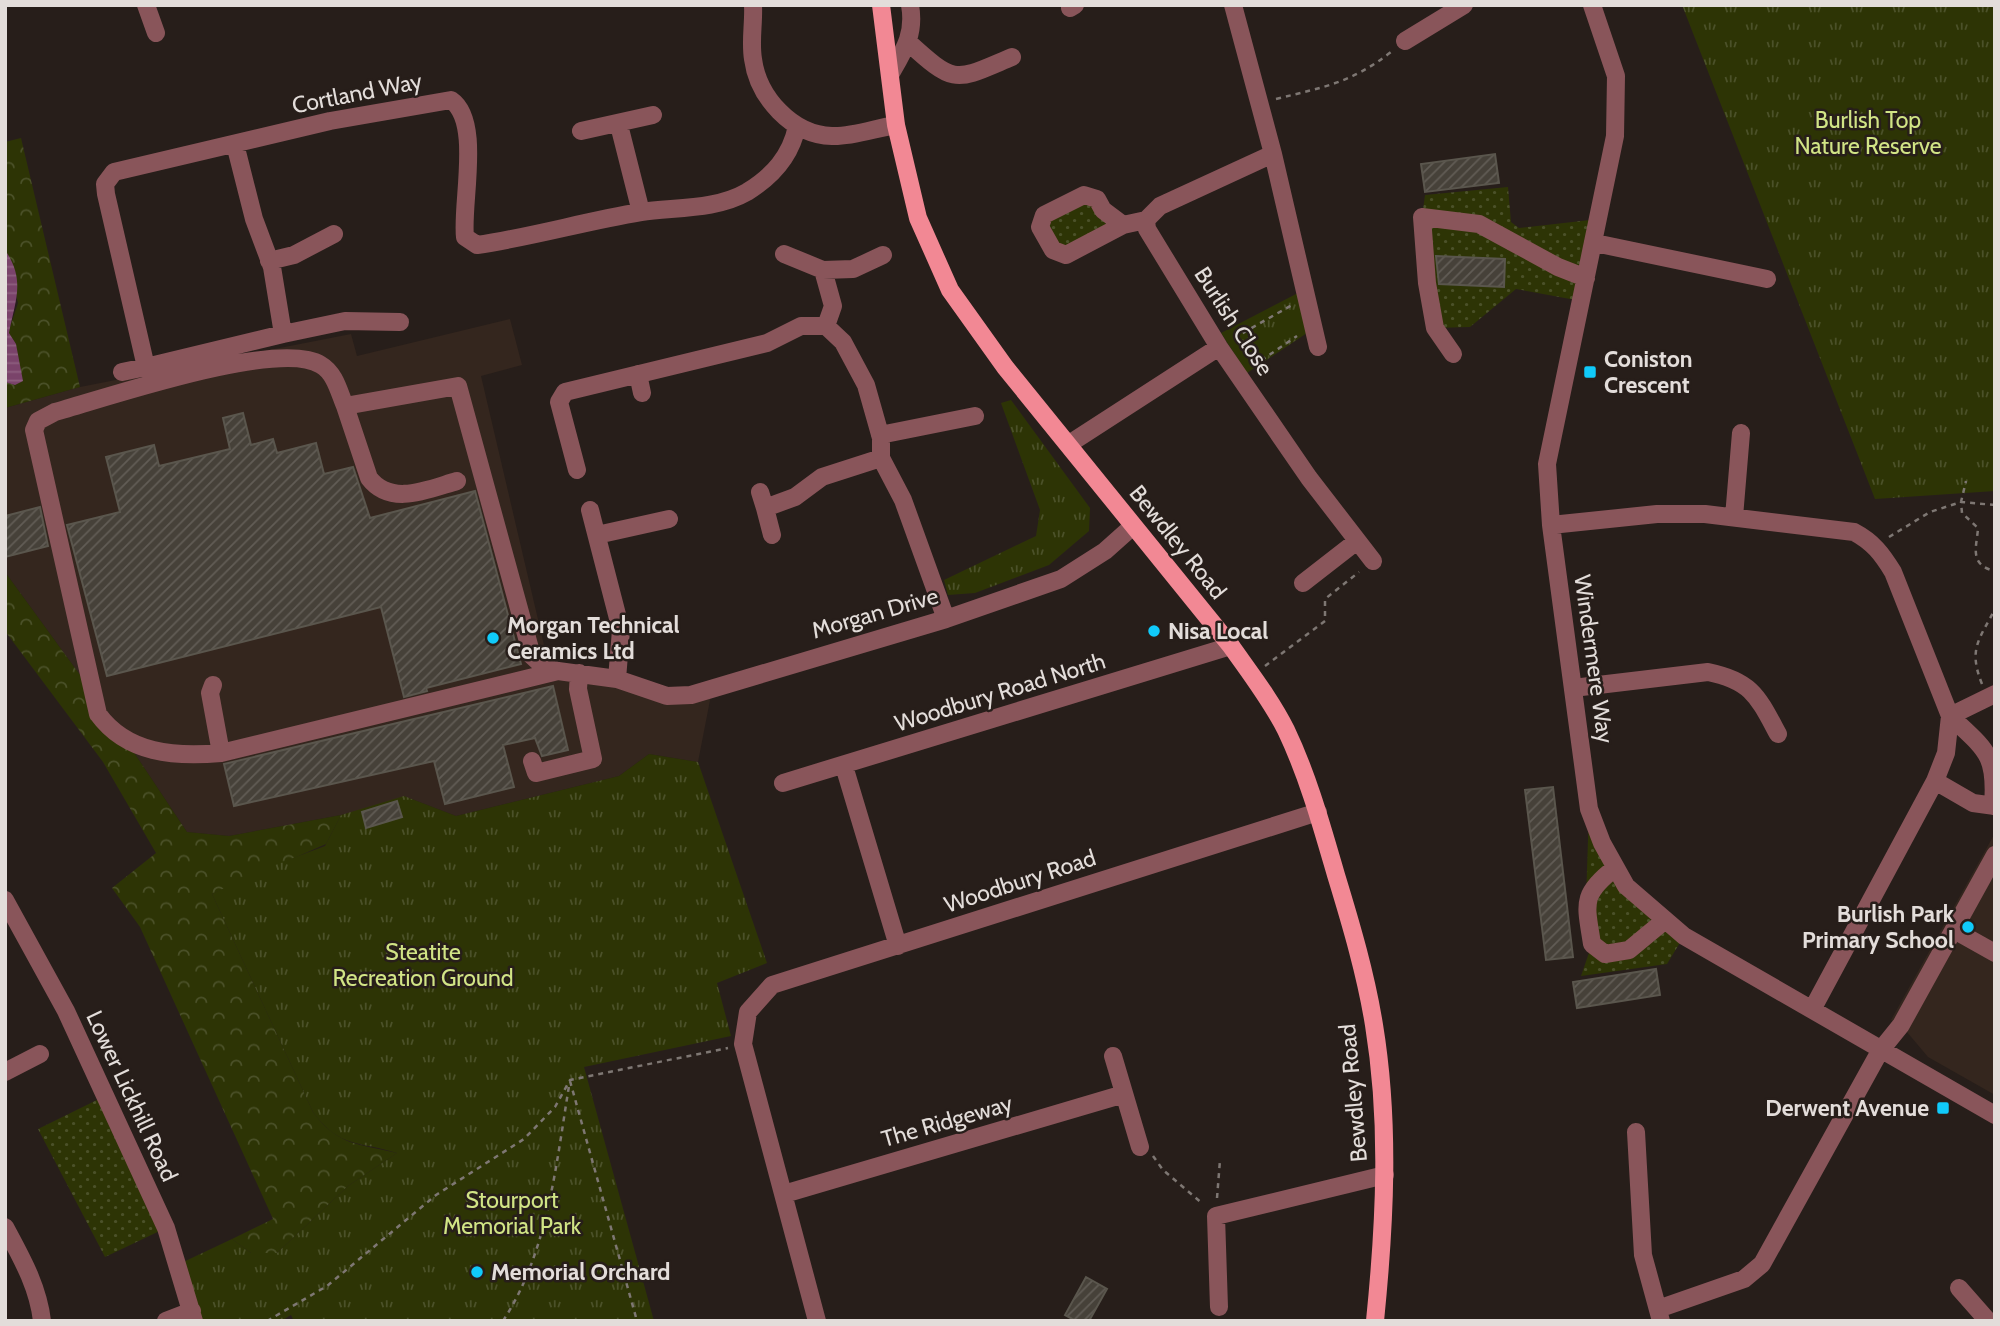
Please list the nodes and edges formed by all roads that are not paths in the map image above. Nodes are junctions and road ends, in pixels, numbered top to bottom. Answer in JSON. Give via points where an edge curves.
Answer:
{"nodes":[{"id":1,"x":146,"y":5,"type":"edge"},
{"id":2,"x":753,"y":5,"type":"edge"},
{"id":3,"x":881,"y":5,"type":"edge"},
{"id":4,"x":910,"y":5,"type":"edge"},
{"id":5,"x":1233,"y":5,"type":"edge"},
{"id":6,"x":1464,"y":5,"type":"edge"},
{"id":7,"x":1592,"y":5,"type":"edge"},
{"id":8,"x":156,"y":33,"type":"dead end"},
{"id":9,"x":1405,"y":41,"type":"road end"},
{"id":10,"x":908,"y":42,"type":"junction"},
{"id":11,"x":1012,"y":57,"type":"dead end"},
{"id":12,"x":891,"y":73,"type":"junction"},
{"id":13,"x":653,"y":116,"type":"dead end"},
{"id":14,"x":619,"y":125,"type":"junction"},
{"id":15,"x":896,"y":125,"type":"junction"},
{"id":16,"x":797,"y":126,"type":"junction"},
{"id":17,"x":581,"y":131,"type":"dead end"},
{"id":18,"x":235,"y":144,"type":"junction"},
{"id":19,"x":1273,"y":153,"type":"junction"},
{"id":20,"x":1103,"y":210,"type":"junction"},
{"id":21,"x":641,"y":212,"type":"junction"},
{"id":22,"x":1146,"y":220,"type":"junction"},
{"id":23,"x":1122,"y":225,"type":"junction"},
{"id":24,"x":334,"y":234,"type":"dead end"},
{"id":25,"x":1101,"y":236,"type":"junction"},
{"id":26,"x":1595,"y":243,"type":"junction"},
{"id":27,"x":784,"y":254,"type":"dead end"},
{"id":28,"x":883,"y":255,"type":"dead end"},
{"id":29,"x":270,"y":261,"type":"junction"},
{"id":30,"x":823,"y":270,"type":"junction"},
{"id":31,"x":1586,"y":278,"type":"junction"},
{"id":32,"x":1767,"y":279,"type":"dead end"},
{"id":33,"x":400,"y":321,"type":"dead end"},
{"id":34,"x":827,"y":326,"type":"junction"},
{"id":35,"x":283,"y":334,"type":"junction"},
{"id":36,"x":1219,"y":347,"type":"junction"},
{"id":37,"x":1318,"y":347,"type":"dead end"},
{"id":38,"x":1453,"y":354,"type":"dead end"},
{"id":39,"x":146,"y":367,"type":"junction"},
{"id":40,"x":121,"y":372,"type":"dead end"},
{"id":41,"x":638,"y":374,"type":"junction"},
{"id":42,"x":642,"y":393,"type":"dead end"},
{"id":43,"x":345,"y":406,"type":"junction"},
{"id":44,"x":975,"y":416,"type":"dead end"},
{"id":45,"x":1741,"y":433,"type":"dead end"},
{"id":46,"x":880,"y":435,"type":"junction"},
{"id":47,"x":1069,"y":444,"type":"junction"},
{"id":48,"x":881,"y":458,"type":"junction"},
{"id":49,"x":577,"y":470,"type":"dead end"},
{"id":50,"x":457,"y":481,"type":"dead end"},
{"id":51,"x":590,"y":510,"type":"dead end"},
{"id":52,"x":1734,"y":517,"type":"junction"},
{"id":53,"x":668,"y":519,"type":"dead end"},
{"id":54,"x":1551,"y":525,"type":"junction"},
{"id":55,"x":1132,"y":526,"type":"junction"},
{"id":56,"x":597,"y":535,"type":"junction"},
{"id":57,"x":772,"y":536,"type":"dead end"},
{"id":58,"x":1357,"y":541,"type":"junction"},
{"id":59,"x":1373,"y":561,"type":"road end"},
{"id":60,"x":1303,"y":583,"type":"dead end"},
{"id":61,"x":946,"y":619,"type":"junction"},
{"id":62,"x":1231,"y":646,"type":"junction"},
{"id":63,"x":558,"y":671,"type":"junction"},
{"id":64,"x":579,"y":673,"type":"junction"},
{"id":65,"x":617,"y":679,"type":"junction"},
{"id":66,"x":213,"y":685,"type":"dead end"},
{"id":67,"x":1573,"y":688,"type":"junction"},
{"id":68,"x":1991,"y":696,"type":"edge"},
{"id":69,"x":1950,"y":716,"type":"junction"},
{"id":70,"x":1778,"y":734,"type":"dead end"},
{"id":71,"x":221,"y":753,"type":"junction"},
{"id":72,"x":532,"y":761,"type":"dead end"},
{"id":73,"x":844,"y":766,"type":"junction"},
{"id":74,"x":1935,"y":781,"type":"junction"},
{"id":75,"x":783,"y":783,"type":"dead end"},
{"id":76,"x":1994,"y":806,"type":"edge"},
{"id":77,"x":1318,"y":813,"type":"junction"},
{"id":78,"x":1995,"y":855,"type":"edge"},
{"id":79,"x":1615,"y":867,"type":"junction"},
{"id":80,"x":5,"y":900,"type":"edge"},
{"id":81,"x":1664,"y":921,"type":"junction"},
{"id":82,"x":1954,"y":930,"type":"junction"},
{"id":83,"x":898,"y":946,"type":"junction"},
{"id":84,"x":1995,"y":953,"type":"edge"},
{"id":85,"x":1813,"y":1008,"type":"junction"},
{"id":86,"x":1880,"y":1051,"type":"junction"},
{"id":87,"x":40,"y":1054,"type":"dead end"},
{"id":88,"x":1113,"y":1056,"type":"dead end"},
{"id":89,"x":5,"y":1072,"type":"edge"},
{"id":90,"x":1124,"y":1094,"type":"junction"},
{"id":91,"x":1995,"y":1115,"type":"edge"},
{"id":92,"x":1636,"y":1132,"type":"dead end"},
{"id":93,"x":1140,"y":1147,"type":"road end"},
{"id":94,"x":1385,"y":1175,"type":"junction"},
{"id":95,"x":784,"y":1194,"type":"junction"},
{"id":96,"x":5,"y":1227,"type":"edge"},
{"id":97,"x":1959,"y":1288,"type":"dead end"},
{"id":98,"x":1219,"y":1307,"type":"dead end"},
{"id":99,"x":1659,"y":1315,"type":"edge"},
{"id":100,"x":193,"y":1316,"type":"edge"},
{"id":101,"x":42,"y":1321,"type":"edge"},
{"id":102,"x":166,"y":1321,"type":"edge"},
{"id":103,"x":817,"y":1321,"type":"edge"},
{"id":104,"x":1375,"y":1321,"type":"edge"},
{"id":105,"x":1988,"y":1321,"type":"edge"}],
"edges":[{"from":1,"to":8,"type":"street"},
{"from":2,"to":16,"type":"street","via":[[752,50],[758,83],[771,103]]},
{"from":3,"to":12,"type":"main road","name":"Bewdley Road"},
{"from":4,"to":10,"type":"street","via":[[913,23]]},
{"from":5,"to":19,"type":"street"},
{"from":6,"to":9,"type":"street"},
{"from":7,"to":26,"type":"street","name":"Windermere Way","via":[[1616,76],[1615,136]]},
{"from":10,"to":11,"type":"street","via":[[951,76],[964,77]]},
{"from":10,"to":12,"type":"street"},
{"from":12,"to":15,"type":"main road","name":"Bewdley Road"},
{"from":13,"to":14,"type":"street"},
{"from":14,"to":17,"type":"street"},
{"from":14,"to":21,"type":"street"},
{"from":15,"to":16,"type":"street","via":[[832,136]]},
{"from":15,"to":47,"type":"main road","name":"Bewdley Road","via":[[918,218],[950,290],[1005,367]]},
{"from":16,"to":21,"type":"street","name":"Cortland Way","via":[[788,156],[745,193],[724,201]]},
{"from":18,"to":21,"type":"street","name":"Cortland Way","via":[[330,121],[451,100],[463,114],[467,141],[465,237],[477,245]]},
{"from":18,"to":29,"type":"street"},
{"from":18,"to":39,"type":"street","name":"Cortland Way","via":[[114,172],[105,184]]},
{"from":19,"to":22,"type":"street","via":[[1160,206]]},
{"from":19,"to":37,"type":"street"},
{"from":20,"to":23,"type":"street"},
{"from":20,"to":25,"type":"street"},
{"from":20,"to":25,"type":"street","via":[[1097,199],[1084,195],[1040,221],[1059,254],[1066,255]]},
{"from":22,"to":23,"type":"street"},
{"from":22,"to":36,"type":"street","name":"Burlish Close","via":[[1152,239]]},
{"from":23,"to":25,"type":"street"},
{"from":24,"to":29,"type":"street","via":[[294,255]]},
{"from":26,"to":31,"type":"street","name":"Windermere Way"},
{"from":26,"to":32,"type":"street"},
{"from":27,"to":30,"type":"street"},
{"from":28,"to":30,"type":"street","via":[[853,269]]},
{"from":29,"to":35,"type":"street"},
{"from":30,"to":34,"type":"street","via":[[833,306]]},
{"from":31,"to":38,"type":"street","via":[[1479,224],[1422,217],[1435,328]]},
{"from":31,"to":54,"type":"street","name":"Windermere Way","via":[[1547,464]]},
{"from":33,"to":35,"type":"street","via":[[345,321]]},
{"from":34,"to":41,"type":"street","via":[[801,326],[767,343]]},
{"from":34,"to":46,"type":"street","via":[[843,342],[866,385]]},
{"from":35,"to":39,"type":"street"},
{"from":36,"to":47,"type":"street"},
{"from":36,"to":58,"type":"street","name":"Burlish Close"},
{"from":39,"to":40,"type":"street"},
{"from":41,"to":42,"type":"street"},
{"from":41,"to":49,"type":"street","via":[[565,392],[559,402]]},
{"from":43,"to":50,"type":"street","via":[[369,478],[378,486],[405,495]]},
{"from":43,"to":63,"type":"street","via":[[458,386],[532,656]]},
{"from":43,"to":71,"type":"street","via":[[332,376],[320,364],[272,358],[55,412],[38,421],[34,430],[98,714],[110,731],[142,748],[182,756]]},
{"from":44,"to":46,"type":"street"},
{"from":45,"to":52,"type":"street"},
{"from":46,"to":48,"type":"street"},
{"from":47,"to":55,"type":"main road","name":"Bewdley Road"},
{"from":48,"to":57,"type":"street","via":[[822,477],[795,497],[763,500]]},
{"from":48,"to":61,"type":"street","via":[[903,500]]},
{"from":51,"to":56,"type":"street"},
{"from":52,"to":54,"type":"street","via":[[1657,514]]},
{"from":52,"to":69,"type":"street","via":[[1854,532],[1874,546],[1892,572]]},
{"from":53,"to":56,"type":"street"},
{"from":54,"to":67,"type":"street","name":"Windermere Way"},
{"from":55,"to":61,"type":"street","name":"Morgan Drive","via":[[1105,551],[1061,579]]},
{"from":55,"to":62,"type":"main road","name":"Bewdley Road"},
{"from":56,"to":65,"type":"street","via":[[621,630]]},
{"from":58,"to":59,"type":"street","name":"Burlish Close"},
{"from":58,"to":60,"type":"street"},
{"from":61,"to":65,"type":"street","name":"Morgan Drive","via":[[691,695],[667,696]]},
{"from":62,"to":73,"type":"street","name":"Woodbury Road North"},
{"from":62,"to":77,"type":"main road","name":"Bewdley Road","via":[[1286,730]]},
{"from":63,"to":64,"type":"street","name":"Morgan Drive"},
{"from":63,"to":71,"type":"street"},
{"from":64,"to":65,"type":"street","name":"Morgan Drive"},
{"from":64,"to":72,"type":"street","via":[[578,689],[593,759],[536,773]]},
{"from":66,"to":71,"type":"street","via":[[209,693]]},
{"from":67,"to":70,"type":"street","via":[[1708,672],[1727,676],[1756,694]]},
{"from":67,"to":79,"type":"street","name":"Windermere Way","via":[[1589,809]]},
{"from":68,"to":69,"type":"street"},
{"from":69,"to":74,"type":"street","via":[[1946,753]]},
{"from":69,"to":76,"type":"street","via":[[1985,750],[1994,768]]},
{"from":73,"to":75,"type":"street","name":"Woodbury Road North"},
{"from":73,"to":83,"type":"street"},
{"from":74,"to":76,"type":"street","via":[[1973,803]]},
{"from":74,"to":85,"type":"street"},
{"from":77,"to":83,"type":"street","name":"Woodbury Road"},
{"from":77,"to":94,"type":"main road","name":"Bewdley Road","via":[[1374,1024]]},
{"from":78,"to":82,"type":"street"},
{"from":79,"to":81,"type":"street","name":"Windermere Way","via":[[1626,886]]},
{"from":79,"to":81,"type":"street","via":[[1598,881],[1586,901],[1592,944],[1605,954],[1629,950]]},
{"from":80,"to":100,"type":"street","name":"Lower Lickhill Road","via":[[66,1012],[160,1216]]},
{"from":81,"to":85,"type":"street","name":"Windermere Way"},
{"from":82,"to":84,"type":"street"},
{"from":82,"to":86,"type":"street"},
{"from":83,"to":95,"type":"street","name":"Woodbury Road","via":[[772,985],[748,1012],[743,1044]]},
{"from":85,"to":86,"type":"street","name":"Windermere Way"},
{"from":86,"to":91,"type":"street","name":"Windermere Way"},
{"from":86,"to":99,"type":"street","via":[[1762,1264],[1744,1279]]},
{"from":87,"to":89,"type":"street"},
{"from":88,"to":90,"type":"street"},
{"from":90,"to":93,"type":"street"},
{"from":90,"to":95,"type":"street","name":"The Ridgeway"},
{"from":92,"to":99,"type":"street","via":[[1643,1255]]},
{"from":94,"to":98,"type":"street","via":[[1216,1216]]},
{"from":94,"to":104,"type":"main road","name":"Bewdley Road"},
{"from":95,"to":103,"type":"street"},
{"from":96,"to":101,"type":"street","via":[[40,1302]]},
{"from":97,"to":105,"type":"street"},
{"from":100,"to":102,"type":"street"}]}
